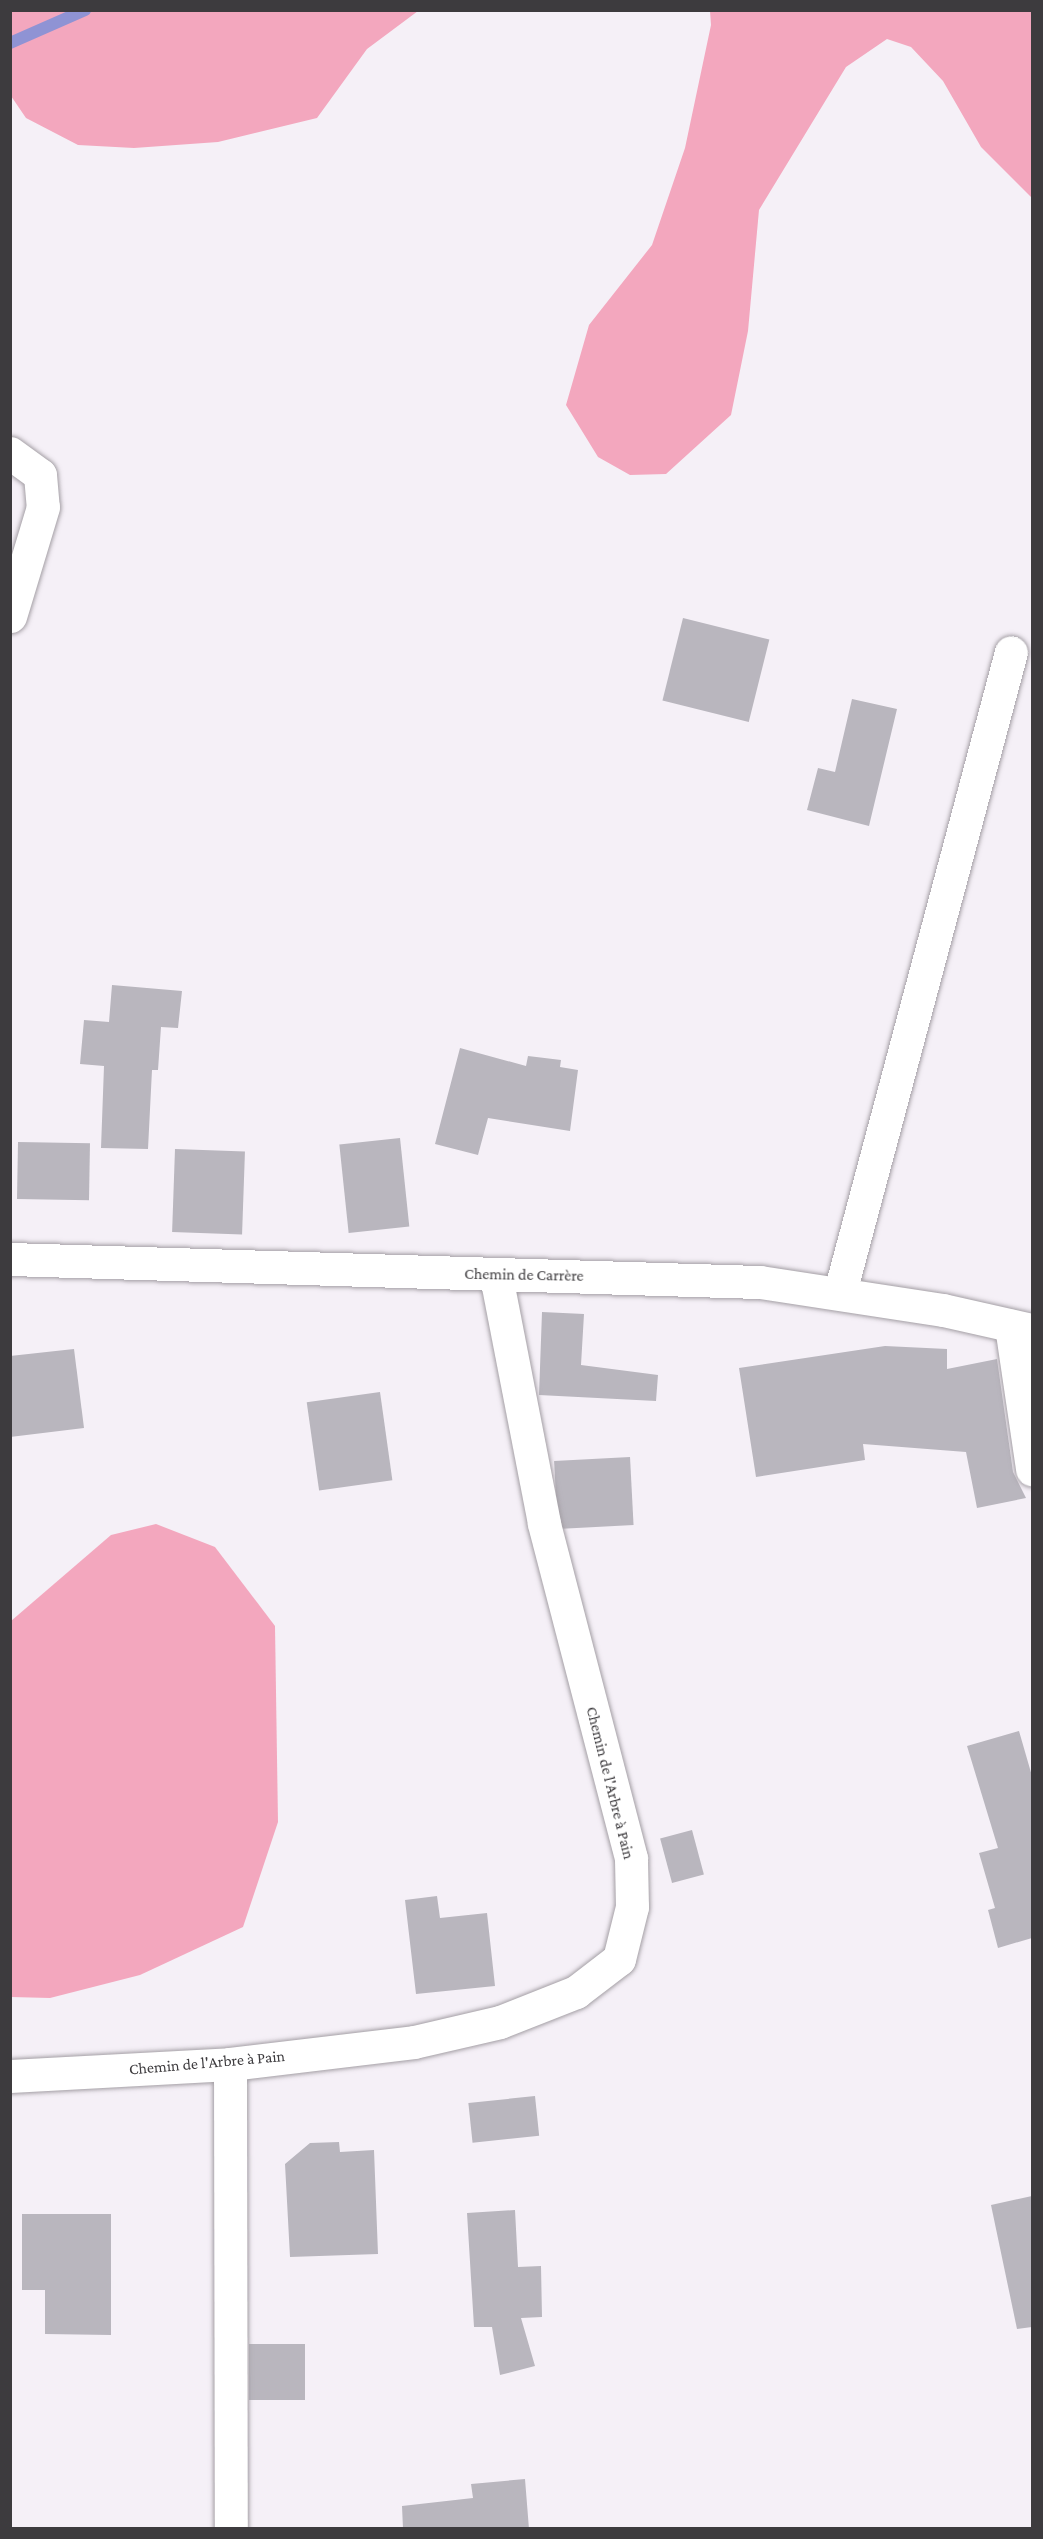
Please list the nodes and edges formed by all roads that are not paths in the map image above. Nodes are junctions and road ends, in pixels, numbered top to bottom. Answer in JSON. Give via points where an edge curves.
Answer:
{"nodes":[{"id":1,"x":10,"y":453,"type":"edge"},
{"id":2,"x":10,"y":616,"type":"edge"},
{"id":3,"x":1011,"y":652,"type":"dead end"},
{"id":4,"x":10,"y":1259,"type":"edge"},
{"id":5,"x":496,"y":1275,"type":"junction"},
{"id":6,"x":840,"y":1292,"type":"junction"},
{"id":7,"x":1022,"y":1328,"type":"edge"},
{"id":8,"x":1032,"y":1469,"type":"edge"},
{"id":9,"x":230,"y":2064,"type":"junction"},
{"id":10,"x":10,"y":2076,"type":"edge"},
{"id":11,"x":231,"y":2529,"type":"edge"}],
"edges":[{"from":1,"to":2,"type":"street","via":[[40,475],[43,507]]},
{"from":3,"to":6,"type":"street"},
{"from":4,"to":5,"type":"street","name":"Chemin de Carrère"},
{"from":5,"to":6,"type":"street","name":"Chemin de Carrère","via":[[760,1282]]},
{"from":5,"to":9,"type":"street","name":"Chemin de l'Arbre à Pain","via":[[544,1523],[631,1858],[632,1907],[618,1959],[576,1992],[500,2022],[414,2042]]},
{"from":6,"to":7,"type":"street","name":"Chemin de Carrère"},
{"from":7,"to":8,"type":"street"},
{"from":9,"to":10,"type":"street","name":"Chemin de l'Arbre à Pain"},
{"from":9,"to":11,"type":"street"}]}
